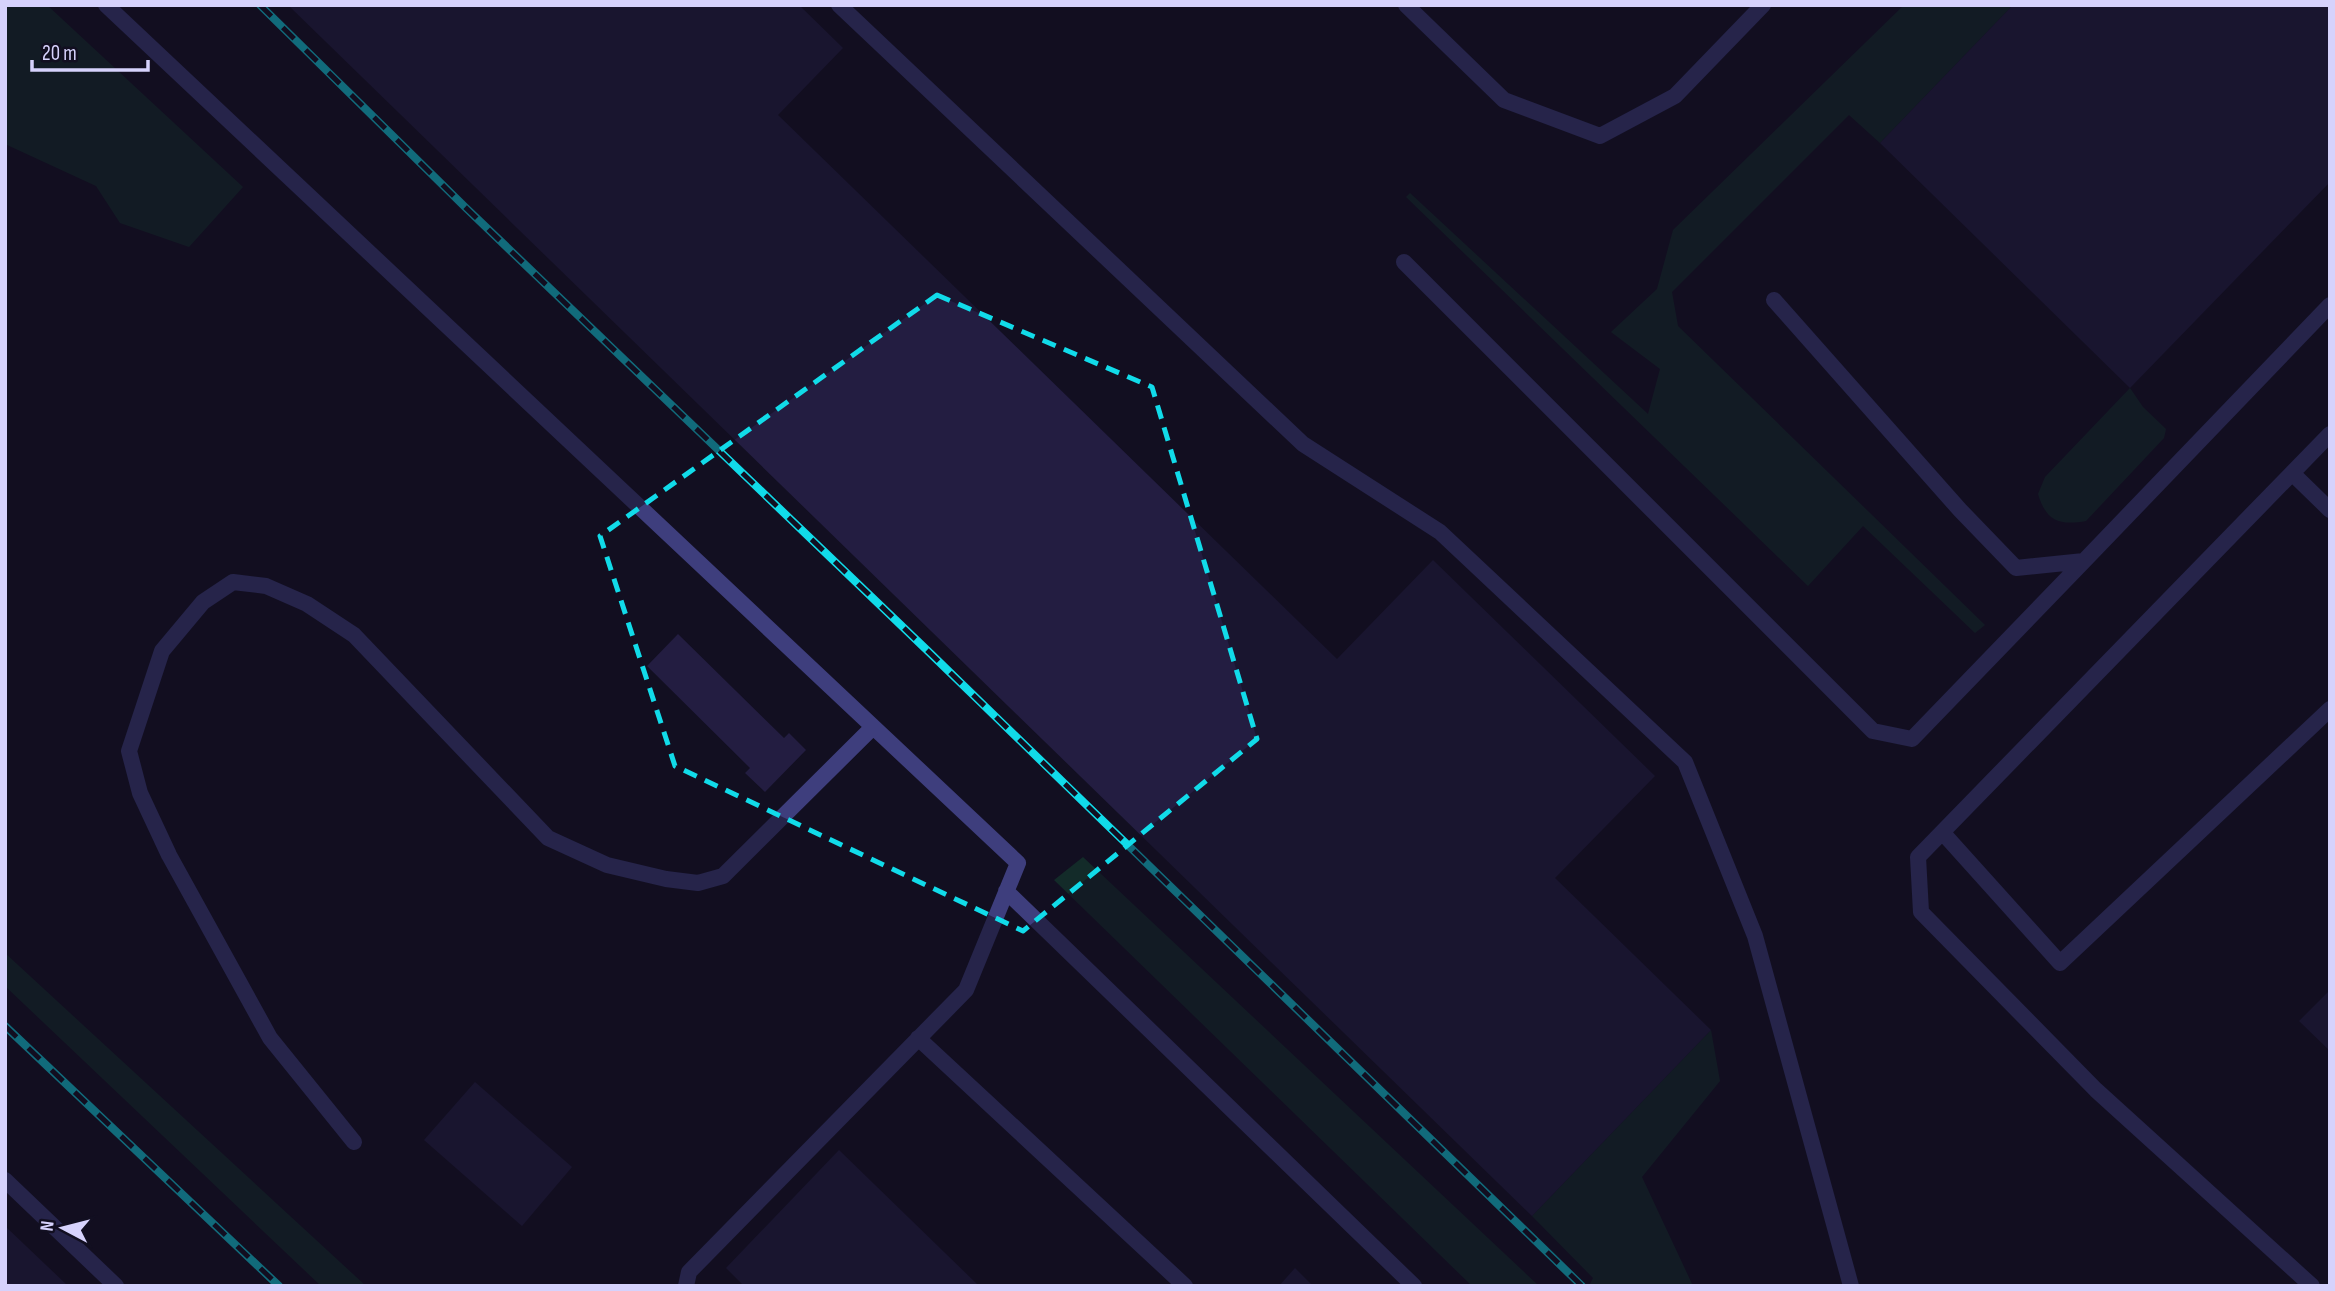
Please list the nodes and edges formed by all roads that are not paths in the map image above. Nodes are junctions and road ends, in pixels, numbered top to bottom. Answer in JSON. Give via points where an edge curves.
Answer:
{"nodes":[{"id":1,"x":106,"y":5,"type":"edge"},
{"id":2,"x":839,"y":5,"type":"edge"},
{"id":3,"x":1406,"y":5,"type":"edge"},
{"id":4,"x":1763,"y":5,"type":"edge"},
{"id":5,"x":1404,"y":262,"type":"dead end"},
{"id":6,"x":1774,"y":300,"type":"dead end"},
{"id":7,"x":2330,"y":305,"type":"edge"},
{"id":8,"x":2330,"y":434,"type":"edge"},
{"id":9,"x":2292,"y":473,"type":"junction"},
{"id":10,"x":2330,"y":510,"type":"edge"},
{"id":11,"x":2084,"y":561,"type":"junction"},
{"id":12,"x":2330,"y":709,"type":"edge"},
{"id":13,"x":873,"y":727,"type":"junction"},
{"id":14,"x":1943,"y":833,"type":"junction"},
{"id":15,"x":1006,"y":891,"type":"junction"},
{"id":16,"x":918,"y":1038,"type":"junction"},
{"id":17,"x":354,"y":1142,"type":"dead end"},
{"id":18,"x":5,"y":1180,"type":"edge"},
{"id":19,"x":116,"y":1286,"type":"edge"},
{"id":20,"x":686,"y":1286,"type":"edge"},
{"id":21,"x":1185,"y":1286,"type":"edge"},
{"id":22,"x":1414,"y":1286,"type":"edge"},
{"id":23,"x":1851,"y":1286,"type":"edge"},
{"id":24,"x":2312,"y":1286,"type":"edge"}],
"edges":[{"from":1,"to":13,"type":"lane"},
{"from":2,"to":23,"type":"lane","via":[[1303,444],[1440,533],[1685,762],[1755,936]]},
{"from":3,"to":4,"type":"lane","via":[[1504,100],[1600,136],[1675,96]]},
{"from":5,"to":11,"type":"lane","via":[[1873,731],[1912,740]]},
{"from":6,"to":11,"type":"lane","via":[[2016,568]]},
{"from":7,"to":11,"type":"lane"},
{"from":8,"to":9,"type":"lane"},
{"from":9,"to":10,"type":"lane"},
{"from":9,"to":14,"type":"lane"},
{"from":12,"to":14,"type":"lane","via":[[2060,963]]},
{"from":13,"to":15,"type":"lane","via":[[1018,863]]},
{"from":13,"to":17,"type":"lane","via":[[723,876],[698,883],[666,879],[607,864],[548,838],[354,635],[307,604],[266,586],[233,582],[204,602],[162,651],[129,751],[140,793],[270,1038]]},
{"from":14,"to":24,"type":"lane","via":[[1918,857],[1921,912],[2096,1090]]},
{"from":15,"to":16,"type":"lane","via":[[966,990]]},
{"from":15,"to":22,"type":"lane"},
{"from":16,"to":20,"type":"lane","via":[[689,1272]]},
{"from":16,"to":21,"type":"lane"},
{"from":18,"to":19,"type":"lane"}]}
